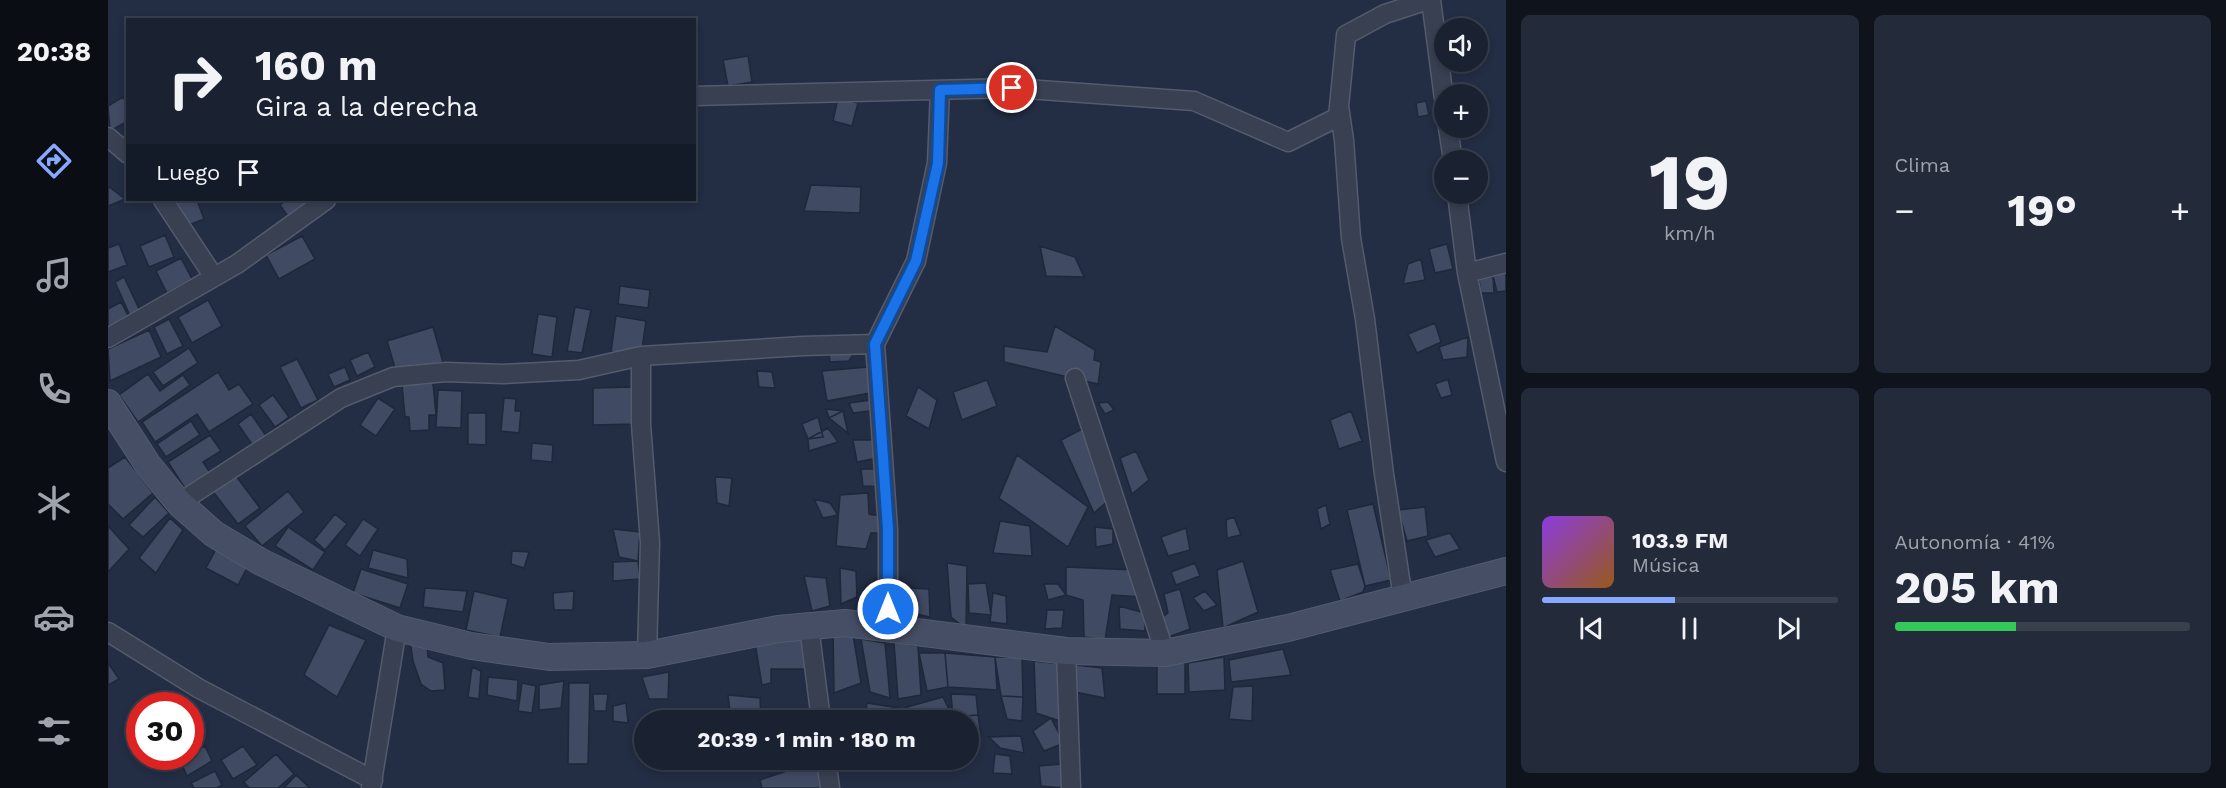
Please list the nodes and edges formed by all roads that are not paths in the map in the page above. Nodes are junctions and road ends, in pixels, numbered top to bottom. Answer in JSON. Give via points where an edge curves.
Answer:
{"nodes":[{"id":1,"x":1430,"y":0,"type":"edge"},
{"id":2,"x":1442,"y":84,"type":"edge"},
{"id":3,"x":940,"y":90,"type":"junction"},
{"id":4,"x":696,"y":96,"type":"edge"},
{"id":5,"x":1339,"y":105,"type":"junction"},
{"id":6,"x":108,"y":136,"type":"edge"},
{"id":7,"x":126,"y":152,"type":"edge"},
{"id":8,"x":164,"y":201,"type":"edge"},
{"id":9,"x":325,"y":201,"type":"edge"},
{"id":10,"x":1458,"y":204,"type":"edge"},
{"id":11,"x":1506,"y":263,"type":"edge"},
{"id":12,"x":1467,"y":273,"type":"junction"},
{"id":13,"x":213,"y":277,"type":"junction"},
{"id":14,"x":108,"y":338,"type":"edge"},
{"id":15,"x":875,"y":344,"type":"junction"},
{"id":16,"x":641,"y":356,"type":"junction"},
{"id":17,"x":1075,"y":378,"type":"dead end"},
{"id":18,"x":108,"y":403,"type":"edge"},
{"id":19,"x":1506,"y":462,"type":"edge"},
{"id":20,"x":179,"y":503,"type":"junction"},
{"id":21,"x":1506,"y":571,"type":"edge"},
{"id":22,"x":1403,"y":598,"type":"junction"},
{"id":23,"x":809,"y":626,"type":"junction"},
{"id":24,"x":397,"y":628,"type":"junction"},
{"id":25,"x":888,"y":628,"type":"junction"},
{"id":26,"x":108,"y":632,"type":"edge"},
{"id":27,"x":1066,"y":651,"type":"junction"},
{"id":28,"x":1165,"y":653,"type":"junction"},
{"id":29,"x":647,"y":655,"type":"junction"},
{"id":30,"x":820,"y":710,"type":"edge"},
{"id":31,"x":828,"y":770,"type":"edge"},
{"id":32,"x":372,"y":784,"type":"edge"},
{"id":33,"x":830,"y":788,"type":"edge"},
{"id":34,"x":1071,"y":788,"type":"edge"}],
"edges":[{"from":1,"to":2,"type":"street"},
{"from":1,"to":5,"type":"street","via":[[1385,14],[1346,35]]},
{"from":3,"to":4,"type":"street"},
{"from":3,"to":5,"type":"street","via":[[1012,88],[1194,101],[1288,142],[1338,117]]},
{"from":3,"to":15,"type":"street","via":[[938,163],[916,261]]},
{"from":5,"to":22,"type":"street","via":[[1352,238]]},
{"from":6,"to":7,"type":"street"},
{"from":8,"to":13,"type":"street"},
{"from":9,"to":13,"type":"street"},
{"from":10,"to":12,"type":"street"},
{"from":11,"to":12,"type":"street"},
{"from":12,"to":19,"type":"street"},
{"from":13,"to":14,"type":"street"},
{"from":15,"to":16,"type":"street"},
{"from":15,"to":25,"type":"street","via":[[888,529]]},
{"from":16,"to":20,"type":"street","via":[[579,370],[446,372],[393,377],[341,398]]},
{"from":16,"to":29,"type":"street","via":[[641,424],[650,543]]},
{"from":17,"to":28,"type":"street"},
{"from":18,"to":20,"type":"main road","via":[[148,465]]},
{"from":20,"to":24,"type":"main road","via":[[214,534],[261,562]]},
{"from":21,"to":22,"type":"main road"},
{"from":22,"to":28,"type":"main road","via":[[1288,628]]},
{"from":23,"to":25,"type":"main road","via":[[845,623]]},
{"from":23,"to":29,"type":"main road"},
{"from":23,"to":30,"type":"street"},
{"from":24,"to":29,"type":"main road","via":[[471,646],[549,657]]},
{"from":24,"to":32,"type":"street"},
{"from":25,"to":27,"type":"main road"},
{"from":26,"to":32,"type":"street"},
{"from":27,"to":28,"type":"main road"},
{"from":27,"to":34,"type":"street"},
{"from":31,"to":33,"type":"street"}]}
